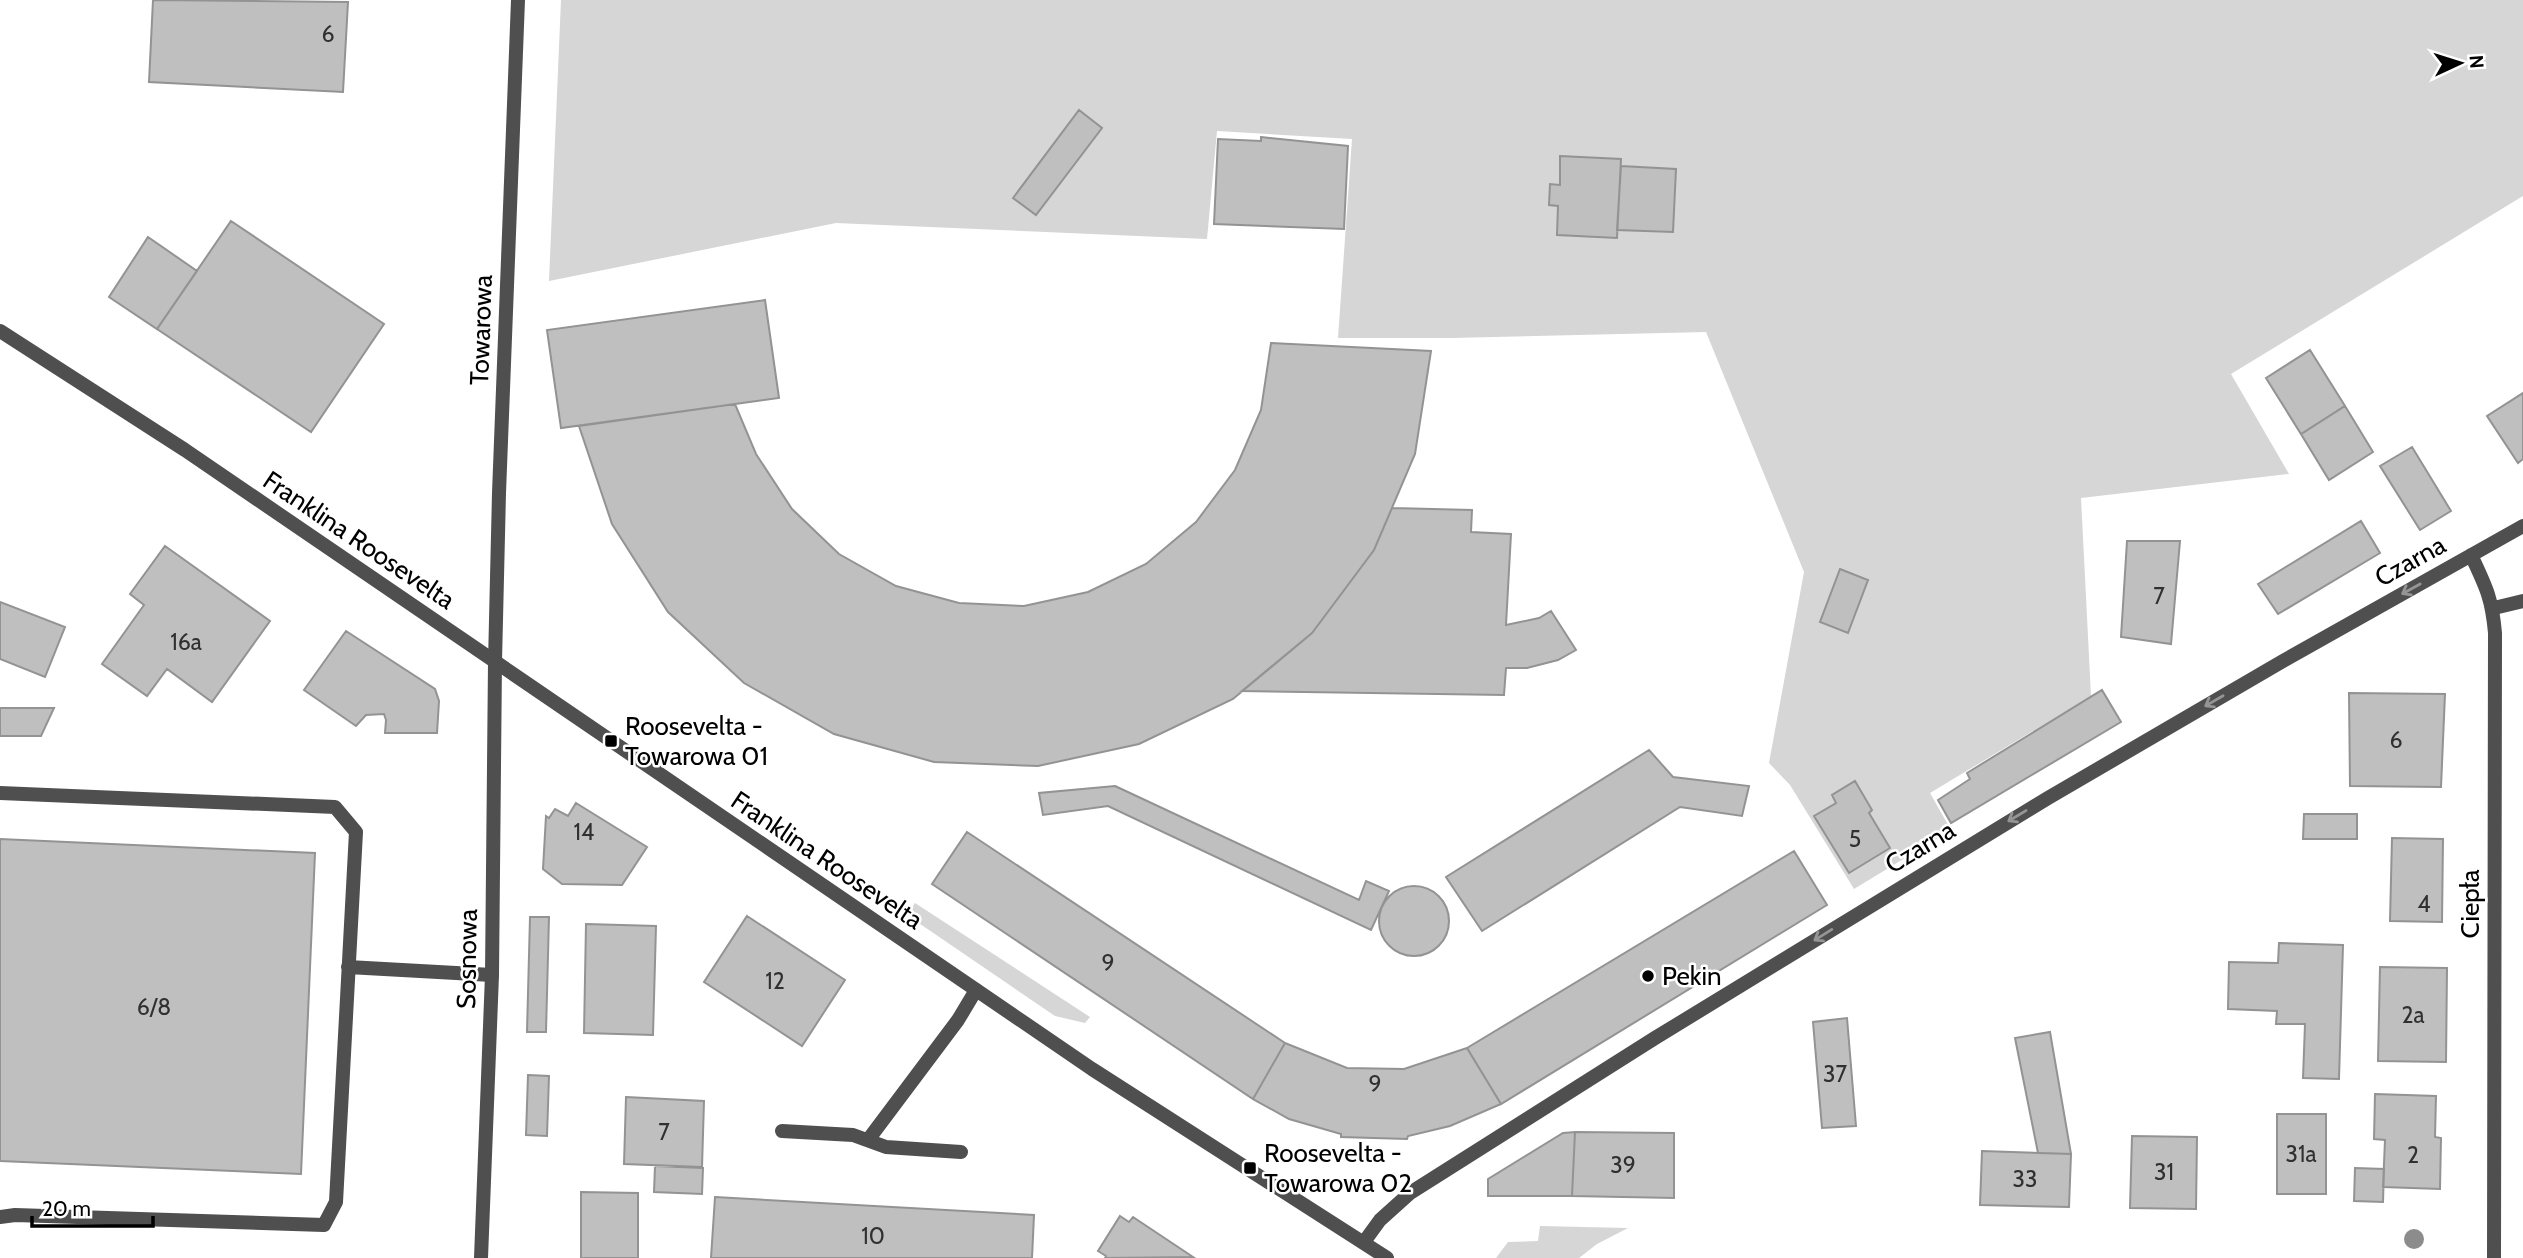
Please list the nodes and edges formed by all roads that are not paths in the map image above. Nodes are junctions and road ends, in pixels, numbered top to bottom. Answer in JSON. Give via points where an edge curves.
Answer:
{"nodes":[{"id":1,"x":518,"y":0,"type":"edge"},
{"id":2,"x":0,"y":331,"type":"edge"},
{"id":3,"x":2523,"y":526,"type":"edge"},
{"id":4,"x":2471,"y":555,"type":"junction"},
{"id":5,"x":2523,"y":601,"type":"edge"},
{"id":6,"x":2494,"y":608,"type":"junction"},
{"id":7,"x":495,"y":662,"type":"junction"},
{"id":8,"x":0,"y":793,"type":"edge"},
{"id":9,"x":348,"y":967,"type":"junction"},
{"id":10,"x":492,"y":975,"type":"junction"},
{"id":11,"x":976,"y":990,"type":"junction"},
{"id":12,"x":782,"y":1131,"type":"dead end"},
{"id":13,"x":868,"y":1140,"type":"junction"},
{"id":14,"x":961,"y":1152,"type":"dead end"},
{"id":15,"x":0,"y":1217,"type":"edge"},
{"id":16,"x":1364,"y":1242,"type":"junction"},
{"id":17,"x":481,"y":1258,"type":"edge"},
{"id":18,"x":1387,"y":1258,"type":"edge"},
{"id":19,"x":2494,"y":1258,"type":"edge"}],
"edges":[{"from":1,"to":7,"type":"street","name":"Towarowa"},
{"from":2,"to":7,"type":"street","name":"Franklina Roosevelta","via":[[185,450]]},
{"from":3,"to":4,"type":"street","name":"Czarna"},
{"from":4,"to":6,"type":"street","name":"Ciepła"},
{"from":4,"to":16,"type":"street","name":"Czarna","one_way":true,"via":[[2048,798],[1667,1031],[1395,1204]]},
{"from":5,"to":6,"type":"street"},
{"from":6,"to":19,"type":"street","name":"Ciepła"},
{"from":7,"to":10,"type":"street","name":"Sosnowa"},
{"from":7,"to":11,"type":"street","name":"Franklina Roosevelta"},
{"from":8,"to":9,"type":"street","via":[[335,807],[356,832]]},
{"from":9,"to":10,"type":"street"},
{"from":9,"to":15,"type":"street","via":[[336,1202],[324,1225]]},
{"from":10,"to":17,"type":"street","name":"Sosnowa"},
{"from":11,"to":13,"type":"street"},
{"from":11,"to":16,"type":"street","name":"Franklina Roosevelta"},
{"from":12,"to":13,"type":"street"},
{"from":13,"to":14,"type":"street","via":[[886,1147]]},
{"from":16,"to":18,"type":"street","name":"Franklina Roosevelta"}]}
